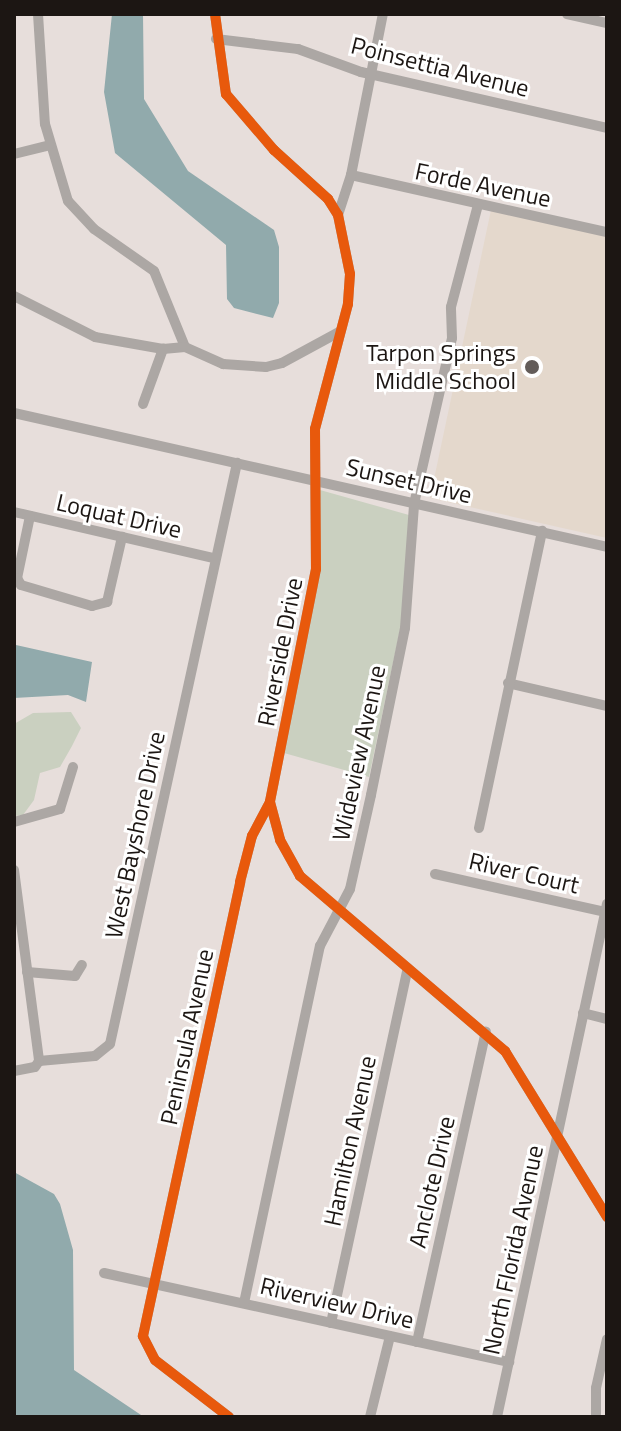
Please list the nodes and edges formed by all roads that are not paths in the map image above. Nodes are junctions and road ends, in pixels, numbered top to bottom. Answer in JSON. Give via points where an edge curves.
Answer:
{"nodes":[{"id":1,"x":38,"y":14,"type":"edge"},
{"id":2,"x":215,"y":14,"type":"edge"},
{"id":3,"x":383,"y":14,"type":"edge"},
{"id":4,"x":567,"y":14,"type":"edge"},
{"id":5,"x":607,"y":23,"type":"edge"},
{"id":6,"x":216,"y":39,"type":"junction"},
{"id":7,"x":371,"y":74,"type":"junction"},
{"id":8,"x":607,"y":128,"type":"edge"},
{"id":9,"x":49,"y":145,"type":"junction"},
{"id":10,"x":14,"y":154,"type":"edge"},
{"id":11,"x":351,"y":175,"type":"junction"},
{"id":12,"x":478,"y":205,"type":"junction"},
{"id":13,"x":338,"y":215,"type":"junction"},
{"id":14,"x":607,"y":232,"type":"edge"},
{"id":15,"x":14,"y":296,"type":"edge"},
{"id":16,"x":339,"y":332,"type":"junction"},
{"id":17,"x":185,"y":347,"type":"junction"},
{"id":18,"x":163,"y":349,"type":"junction"},
{"id":19,"x":143,"y":404,"type":"dead end"},
{"id":20,"x":14,"y":413,"type":"edge"},
{"id":21,"x":237,"y":463,"type":"junction"},
{"id":22,"x":316,"y":481,"type":"junction"},
{"id":23,"x":414,"y":504,"type":"junction"},
{"id":24,"x":14,"y":512,"type":"edge"},
{"id":25,"x":30,"y":516,"type":"junction"},
{"id":26,"x":542,"y":531,"type":"junction"},
{"id":27,"x":122,"y":537,"type":"junction"},
{"id":28,"x":607,"y":547,"type":"edge"},
{"id":29,"x":214,"y":558,"type":"junction"},
{"id":30,"x":508,"y":683,"type":"junction"},
{"id":31,"x":607,"y":706,"type":"edge"},
{"id":32,"x":73,"y":767,"type":"dead end"},
{"id":33,"x":270,"y":802,"type":"junction"},
{"id":34,"x":14,"y":822,"type":"edge"},
{"id":35,"x":479,"y":828,"type":"dead end"},
{"id":36,"x":14,"y":870,"type":"edge"},
{"id":37,"x":435,"y":874,"type":"dead end"},
{"id":38,"x":606,"y":908,"type":"edge"},
{"id":39,"x":337,"y":910,"type":"junction"},
{"id":40,"x":82,"y":965,"type":"dead end"},
{"id":41,"x":408,"y":968,"type":"junction"},
{"id":42,"x":27,"y":972,"type":"junction"},
{"id":43,"x":583,"y":1013,"type":"junction"},
{"id":44,"x":607,"y":1019,"type":"edge"},
{"id":45,"x":486,"y":1032,"type":"junction"},
{"id":46,"x":39,"y":1061,"type":"junction"},
{"id":47,"x":14,"y":1071,"type":"edge"},
{"id":48,"x":566,"y":1099,"type":"junction"},
{"id":49,"x":543,"y":1110,"type":"junction"},
{"id":50,"x":559,"y":1134,"type":"junction"},
{"id":51,"x":607,"y":1217,"type":"edge"},
{"id":52,"x":104,"y":1273,"type":"dead end"},
{"id":53,"x":156,"y":1284,"type":"junction"},
{"id":54,"x":244,"y":1303,"type":"junction"},
{"id":55,"x":331,"y":1323,"type":"junction"},
{"id":56,"x":390,"y":1336,"type":"junction"},
{"id":57,"x":607,"y":1339,"type":"edge"},
{"id":58,"x":417,"y":1342,"type":"junction"},
{"id":59,"x":509,"y":1362,"type":"junction"},
{"id":60,"x":229,"y":1417,"type":"edge"},
{"id":61,"x":370,"y":1417,"type":"edge"},
{"id":62,"x":497,"y":1417,"type":"edge"},
{"id":63,"x":596,"y":1417,"type":"edge"}],
"edges":[{"from":1,"to":9,"type":"street"},
{"from":2,"to":6,"type":"street"},
{"from":3,"to":7,"type":"street"},
{"from":4,"to":5,"type":"street"},
{"from":6,"to":7,"type":"street","name":"Poinsettia Avenue","via":[[298,49]]},
{"from":6,"to":13,"type":"street","via":[[226,94]]},
{"from":7,"to":8,"type":"street","name":"Poinsettia Avenue"},
{"from":7,"to":11,"type":"street"},
{"from":9,"to":10,"type":"street"},
{"from":9,"to":17,"type":"street","via":[[68,201],[94,229],[154,271]]},
{"from":11,"to":12,"type":"street","name":"Forde Avenue"},
{"from":11,"to":13,"type":"street"},
{"from":12,"to":14,"type":"street","name":"Forde Avenue"},
{"from":12,"to":23,"type":"street","name":"Wideview Avenue","via":[[451,307],[452,338]]},
{"from":13,"to":16,"type":"street","name":"Riverside Drive","via":[[350,284]]},
{"from":15,"to":18,"type":"street","via":[[95,337]]},
{"from":16,"to":17,"type":"street","via":[[266,367],[223,364]]},
{"from":16,"to":22,"type":"street","name":"Riverside Drive","via":[[318,405]]},
{"from":17,"to":18,"type":"street"},
{"from":18,"to":19,"type":"street"},
{"from":20,"to":21,"type":"street","name":"Sunset Drive"},
{"from":21,"to":22,"type":"street","name":"Sunset Drive"},
{"from":21,"to":29,"type":"street","name":"West Bayshore Drive"},
{"from":22,"to":23,"type":"street","name":"Sunset Drive"},
{"from":22,"to":33,"type":"street","name":"Riverside Drive","via":[[316,569]]},
{"from":23,"to":26,"type":"street","name":"Sunset Drive"},
{"from":23,"to":39,"type":"street","name":"Wideview Avenue","via":[[405,628],[350,889]]},
{"from":24,"to":25,"type":"street","name":"Loquat Drive"},
{"from":25,"to":27,"type":"street","name":"Loquat Drive"},
{"from":25,"to":27,"type":"street","via":[[17,578],[21,585],[92,606],[107,602]]},
{"from":26,"to":28,"type":"street","name":"Sunset Drive"},
{"from":26,"to":30,"type":"street"},
{"from":27,"to":29,"type":"street","name":"Loquat Drive"},
{"from":29,"to":46,"type":"street","name":"West Bayshore Drive","via":[[110,1044],[95,1056]]},
{"from":30,"to":31,"type":"street"},
{"from":30,"to":35,"type":"street"},
{"from":32,"to":34,"type":"street","via":[[60,809]]},
{"from":33,"to":39,"type":"street","name":"Riverside Drive","via":[[287,856]]},
{"from":33,"to":53,"type":"street","name":"Peninsula Avenue","via":[[252,836],[244,867]]},
{"from":36,"to":42,"type":"street","via":[[23,908]]},
{"from":37,"to":38,"type":"street","name":"River Court"},
{"from":38,"to":43,"type":"street","name":"North Florida Avenue"},
{"from":39,"to":41,"type":"street","name":"Riverside Drive"},
{"from":39,"to":54,"type":"street","name":"Wideview Avenue","via":[[320,946]]},
{"from":40,"to":42,"type":"street","via":[[75,976]]},
{"from":41,"to":45,"type":"street","name":"Riverside Drive"},
{"from":41,"to":55,"type":"street","name":"Hamilton Avenue"},
{"from":42,"to":46,"type":"street"},
{"from":43,"to":44,"type":"street"},
{"from":43,"to":48,"type":"street","name":"North Florida Avenue"},
{"from":45,"to":49,"type":"street","name":"Riverside Drive","via":[[516,1066]]},
{"from":45,"to":58,"type":"street","name":"Anclote Drive"},
{"from":46,"to":47,"type":"street","name":"West Bayshore Drive","via":[[35,1067]]},
{"from":48,"to":49,"type":"street"},
{"from":48,"to":50,"type":"street","name":"North Florida Avenue"},
{"from":49,"to":50,"type":"street","name":"Riverside Drive"},
{"from":50,"to":51,"type":"street","name":"Riverside Drive"},
{"from":50,"to":59,"type":"street","name":"North Florida Avenue"},
{"from":52,"to":53,"type":"street","name":"Riverview Drive"},
{"from":53,"to":54,"type":"street","name":"Riverview Drive"},
{"from":53,"to":60,"type":"street","name":"Peninsula Avenue","via":[[143,1336],[146,1351]]},
{"from":54,"to":55,"type":"street","name":"Riverview Drive"},
{"from":55,"to":56,"type":"street","name":"Riverview Drive"},
{"from":56,"to":58,"type":"street","name":"Riverview Drive"},
{"from":56,"to":61,"type":"street"},
{"from":57,"to":63,"type":"street","via":[[596,1388]]},
{"from":58,"to":59,"type":"street","name":"Riverview Drive"},
{"from":59,"to":62,"type":"street","name":"North Florida Avenue"}]}
